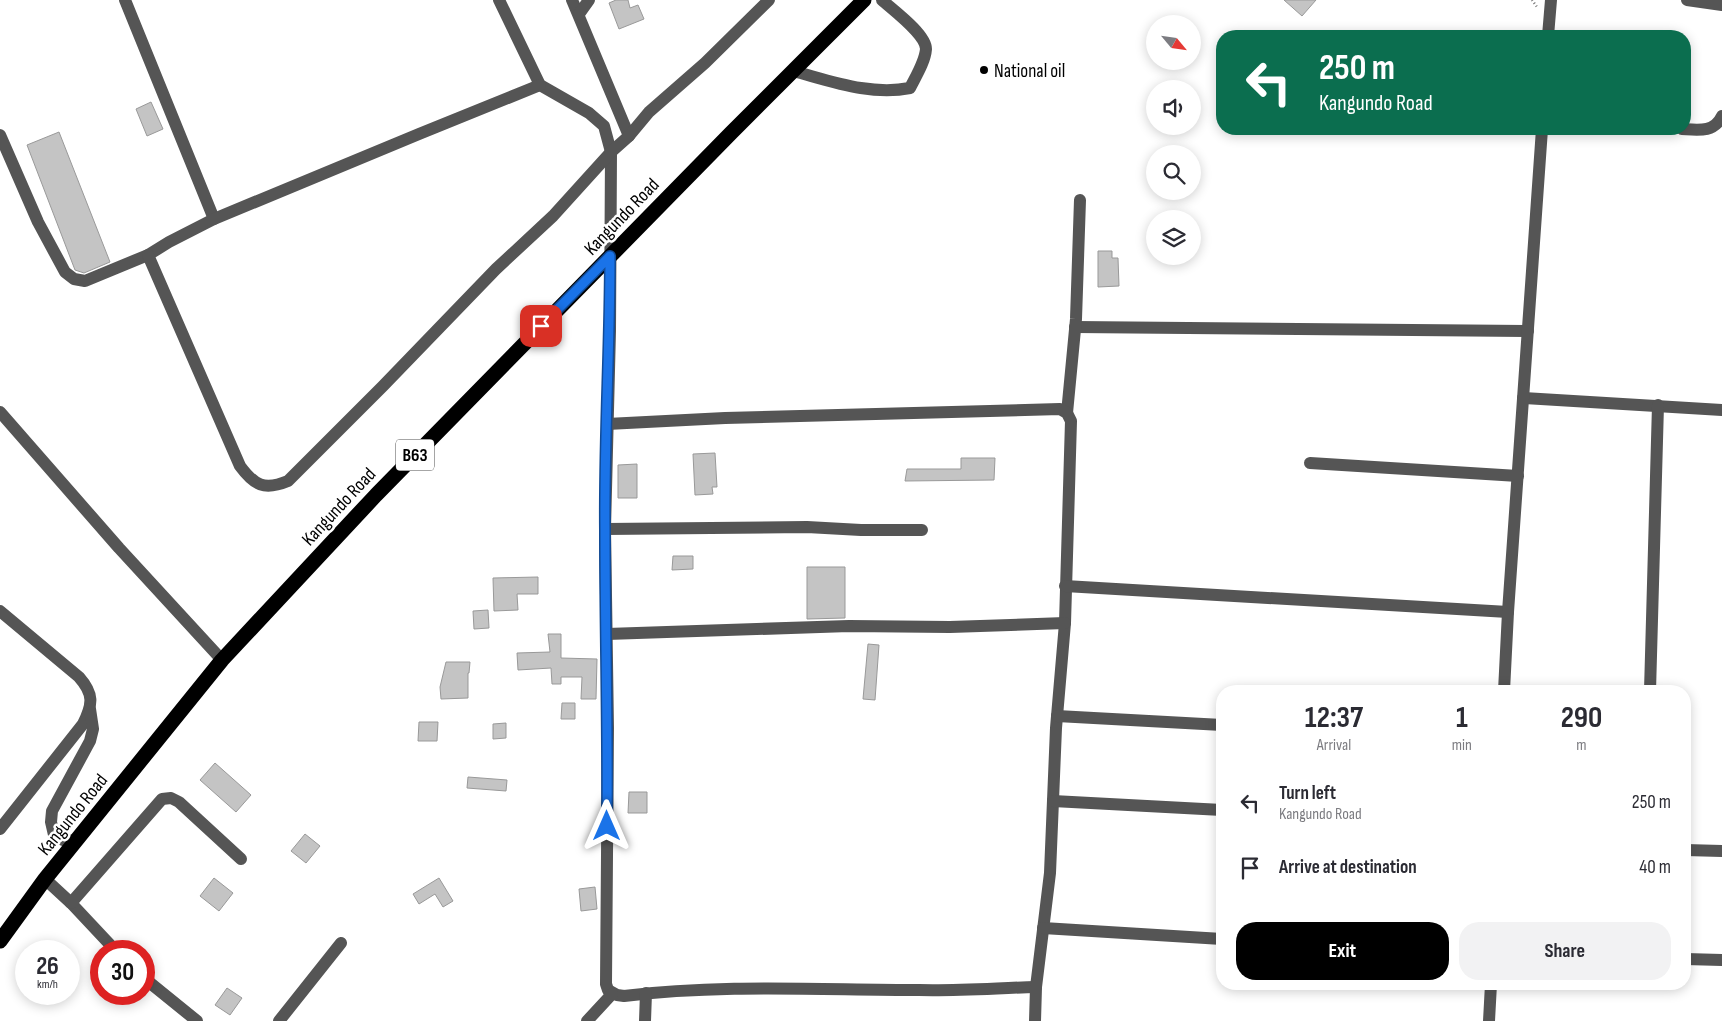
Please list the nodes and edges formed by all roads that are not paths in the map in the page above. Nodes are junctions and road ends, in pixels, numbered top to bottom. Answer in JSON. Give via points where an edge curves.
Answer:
{"nodes":[{"id":1,"x":124,"y":0,"type":"edge"},
{"id":2,"x":499,"y":0,"type":"edge"},
{"id":3,"x":572,"y":0,"type":"edge"},
{"id":4,"x":589,"y":0,"type":"edge"},
{"id":5,"x":769,"y":0,"type":"edge"},
{"id":6,"x":864,"y":0,"type":"edge"},
{"id":7,"x":882,"y":0,"type":"edge"},
{"id":8,"x":1551,"y":0,"type":"edge"},
{"id":9,"x":1687,"y":0,"type":"edge"},
{"id":10,"x":1722,"y":4,"type":"edge"},
{"id":11,"x":578,"y":14,"type":"junction"},
{"id":12,"x":1548,"y":30,"type":"edge"},
{"id":13,"x":793,"y":71,"type":"junction"},
{"id":14,"x":540,"y":85,"type":"junction"},
{"id":15,"x":1722,"y":116,"type":"edge"},
{"id":16,"x":1691,"y":129,"type":"edge"},
{"id":17,"x":0,"y":135,"type":"edge"},
{"id":18,"x":1542,"y":135,"type":"edge"},
{"id":19,"x":628,"y":136,"type":"junction"},
{"id":20,"x":611,"y":152,"type":"junction"},
{"id":21,"x":1080,"y":200,"type":"dead end"},
{"id":22,"x":214,"y":219,"type":"junction"},
{"id":23,"x":148,"y":255,"type":"junction"},
{"id":24,"x":610,"y":256,"type":"junction"},
{"id":25,"x":1075,"y":328,"type":"junction"},
{"id":26,"x":1528,"y":331,"type":"junction"},
{"id":27,"x":1523,"y":398,"type":"junction"},
{"id":28,"x":1658,"y":405,"type":"junction"},
{"id":29,"x":1722,"y":410,"type":"edge"},
{"id":30,"x":0,"y":412,"type":"edge"},
{"id":31,"x":1067,"y":413,"type":"junction"},
{"id":32,"x":607,"y":424,"type":"junction"},
{"id":33,"x":1310,"y":462,"type":"dead end"},
{"id":34,"x":1518,"y":476,"type":"junction"},
{"id":35,"x":605,"y":529,"type":"junction"},
{"id":36,"x":922,"y":530,"type":"dead end"},
{"id":37,"x":1065,"y":586,"type":"junction"},
{"id":38,"x":0,"y":612,"type":"edge"},
{"id":39,"x":1508,"y":612,"type":"junction"},
{"id":40,"x":1064,"y":623,"type":"junction"},
{"id":41,"x":606,"y":634,"type":"junction"},
{"id":42,"x":222,"y":660,"type":"junction"},
{"id":43,"x":1504,"y":685,"type":"edge"},
{"id":44,"x":1650,"y":685,"type":"edge"},
{"id":45,"x":90,"y":709,"type":"junction"},
{"id":46,"x":1057,"y":716,"type":"junction"},
{"id":47,"x":1216,"y":725,"type":"edge"},
{"id":48,"x":1053,"y":801,"type":"junction"},
{"id":49,"x":1216,"y":810,"type":"edge"},
{"id":50,"x":0,"y":829,"type":"edge"},
{"id":51,"x":76,"y":841,"type":"junction"},
{"id":52,"x":1691,"y":850,"type":"edge"},
{"id":53,"x":1722,"y":851,"type":"edge"},
{"id":54,"x":241,"y":859,"type":"dead end"},
{"id":55,"x":45,"y":879,"type":"junction"},
{"id":56,"x":71,"y":903,"type":"junction"},
{"id":57,"x":1043,"y":928,"type":"junction"},
{"id":58,"x":1216,"y":939,"type":"edge"},
{"id":59,"x":106,"y":940,"type":"edge"},
{"id":60,"x":0,"y":941,"type":"edge"},
{"id":61,"x":340,"y":942,"type":"dead end"},
{"id":62,"x":1691,"y":959,"type":"edge"},
{"id":63,"x":1722,"y":960,"type":"edge"},
{"id":64,"x":155,"y":987,"type":"edge"},
{"id":65,"x":1036,"y":987,"type":"junction"},
{"id":66,"x":1491,"y":990,"type":"edge"},
{"id":67,"x":646,"y":993,"type":"junction"},
{"id":68,"x":612,"y":994,"type":"junction"},
{"id":69,"x":197,"y":1021,"type":"edge"},
{"id":70,"x":279,"y":1021,"type":"edge"},
{"id":71,"x":587,"y":1021,"type":"edge"},
{"id":72,"x":645,"y":1021,"type":"edge"},
{"id":73,"x":1035,"y":1021,"type":"edge"},
{"id":74,"x":1489,"y":1021,"type":"edge"}],
"edges":[{"from":1,"to":22,"type":"street"},
{"from":2,"to":14,"type":"street"},
{"from":3,"to":11,"type":"street"},
{"from":4,"to":11,"type":"street"},
{"from":5,"to":19,"type":"street","via":[[649,112]]},
{"from":6,"to":13,"type":"highway","name":"Kangundo Road","number":"B63"},
{"from":7,"to":13,"type":"street","via":[[913,28],[926,47],[910,88],[876,90]]},
{"from":8,"to":12,"type":"street"},
{"from":9,"to":10,"type":"street"},
{"from":11,"to":19,"type":"street"},
{"from":13,"to":24,"type":"highway","name":"Kangundo Road","number":"B63"},
{"from":14,"to":20,"type":"street","via":[[589,113],[604,126]]},
{"from":14,"to":22,"type":"street"},
{"from":15,"to":16,"type":"street","via":[[1719,122],[1704,130]]},
{"from":17,"to":23,"type":"street","via":[[38,222],[65,272],[74,279],[85,281]]},
{"from":18,"to":26,"type":"street"},
{"from":19,"to":20,"type":"street"},
{"from":20,"to":23,"type":"street","via":[[553,216],[496,268],[288,481],[276,486],[262,486],[251,480],[240,466]]},
{"from":20,"to":24,"type":"street"},
{"from":21,"to":25,"type":"street"},
{"from":22,"to":23,"type":"street"},
{"from":24,"to":32,"type":"street"},
{"from":24,"to":42,"type":"highway","name":"Kangundo Road","number":"B63","via":[[376,495]]},
{"from":25,"to":26,"type":"street"},
{"from":25,"to":31,"type":"street"},
{"from":26,"to":27,"type":"street"},
{"from":27,"to":28,"type":"street"},
{"from":27,"to":34,"type":"street"},
{"from":28,"to":29,"type":"street"},
{"from":28,"to":44,"type":"street"},
{"from":30,"to":42,"type":"street"},
{"from":31,"to":32,"type":"street","via":[[1060,409]]},
{"from":31,"to":37,"type":"street","via":[[1071,421]]},
{"from":32,"to":35,"type":"street"},
{"from":33,"to":34,"type":"street"},
{"from":34,"to":39,"type":"street"},
{"from":35,"to":36,"type":"street","via":[[807,527]]},
{"from":35,"to":41,"type":"street"},
{"from":37,"to":39,"type":"street"},
{"from":37,"to":40,"type":"street"},
{"from":38,"to":45,"type":"street","via":[[79,677],[87,686]]},
{"from":39,"to":43,"type":"street"},
{"from":40,"to":41,"type":"street"},
{"from":40,"to":46,"type":"street"},
{"from":41,"to":68,"type":"street","via":[[606,984]]},
{"from":42,"to":51,"type":"highway","name":"Kangundo Road","number":"B63"},
{"from":45,"to":50,"type":"street","via":[[83,724]]},
{"from":45,"to":51,"type":"street","via":[[93,729],[90,741],[52,811],[54,835]]},
{"from":46,"to":47,"type":"street"},
{"from":46,"to":48,"type":"street"},
{"from":48,"to":49,"type":"street"},
{"from":48,"to":57,"type":"street","via":[[1050,873]]},
{"from":51,"to":55,"type":"highway","name":"Kangundo Road","number":"B63"},
{"from":52,"to":53,"type":"street"},
{"from":54,"to":56,"type":"street","via":[[179,802],[171,798],[162,799]]},
{"from":55,"to":56,"type":"street"},
{"from":55,"to":60,"type":"highway","name":"Kangundo Road","number":"B63"},
{"from":56,"to":59,"type":"street"},
{"from":57,"to":58,"type":"street"},
{"from":57,"to":65,"type":"street"},
{"from":61,"to":70,"type":"street"},
{"from":62,"to":63,"type":"street"},
{"from":64,"to":69,"type":"street"},
{"from":65,"to":67,"type":"street","via":[[921,990],[708,988]]},
{"from":65,"to":73,"type":"street"},
{"from":66,"to":74,"type":"street"},
{"from":67,"to":68,"type":"street"},
{"from":67,"to":72,"type":"street"},
{"from":68,"to":71,"type":"street"}]}
